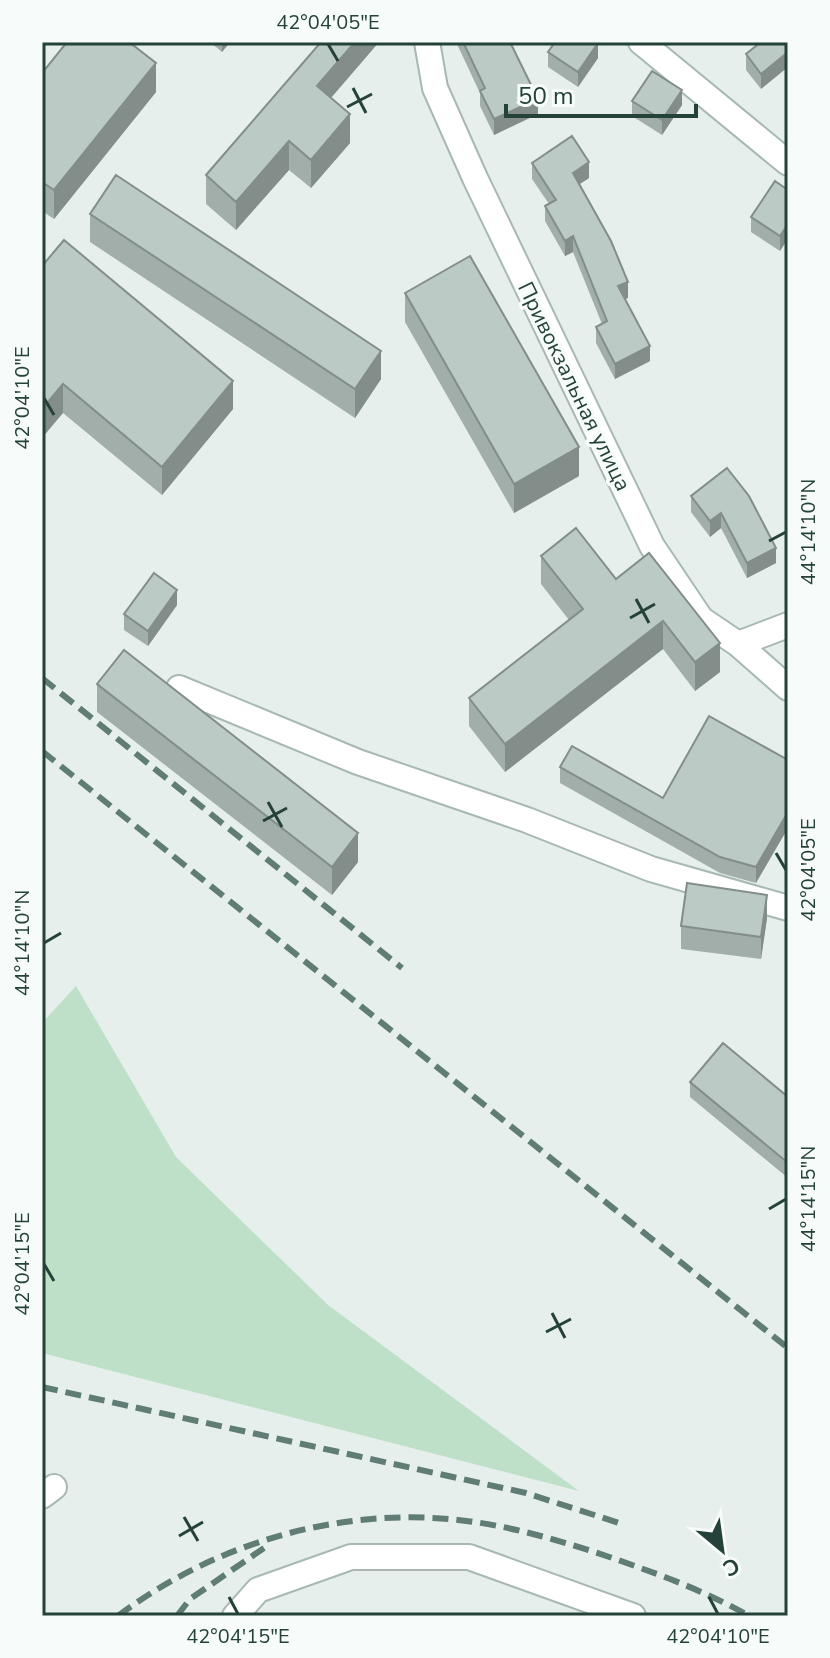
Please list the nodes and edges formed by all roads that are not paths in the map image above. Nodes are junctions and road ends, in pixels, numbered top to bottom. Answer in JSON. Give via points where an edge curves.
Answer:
{"nodes":[{"id":1,"x":427,"y":42,"type":"edge"},
{"id":2,"x":641,"y":42,"type":"edge"},
{"id":3,"x":788,"y":163,"type":"edge"},
{"id":4,"x":788,"y":625,"type":"edge"},
{"id":5,"x":738,"y":644,"type":"junction"},
{"id":6,"x":179,"y":688,"type":"edge"},
{"id":7,"x":788,"y":688,"type":"edge"},
{"id":8,"x":788,"y":908,"type":"edge"},
{"id":9,"x":235,"y":1616,"type":"edge"},
{"id":10,"x":633,"y":1616,"type":"edge"}],
"edges":[{"from":1,"to":5,"type":"street","name":"Привокзальная улица","via":[[435,88],[475,178],[652,546],[701,619]]},
{"from":2,"to":3,"type":"street"},
{"from":4,"to":5,"type":"street"},
{"from":5,"to":7,"type":"street","name":"Привокзальная улица"},
{"from":6,"to":8,"type":"street","via":[[358,762],[651,869]]},
{"from":9,"to":10,"type":"street","via":[[258,1590],[351,1557],[469,1557]]}]}
